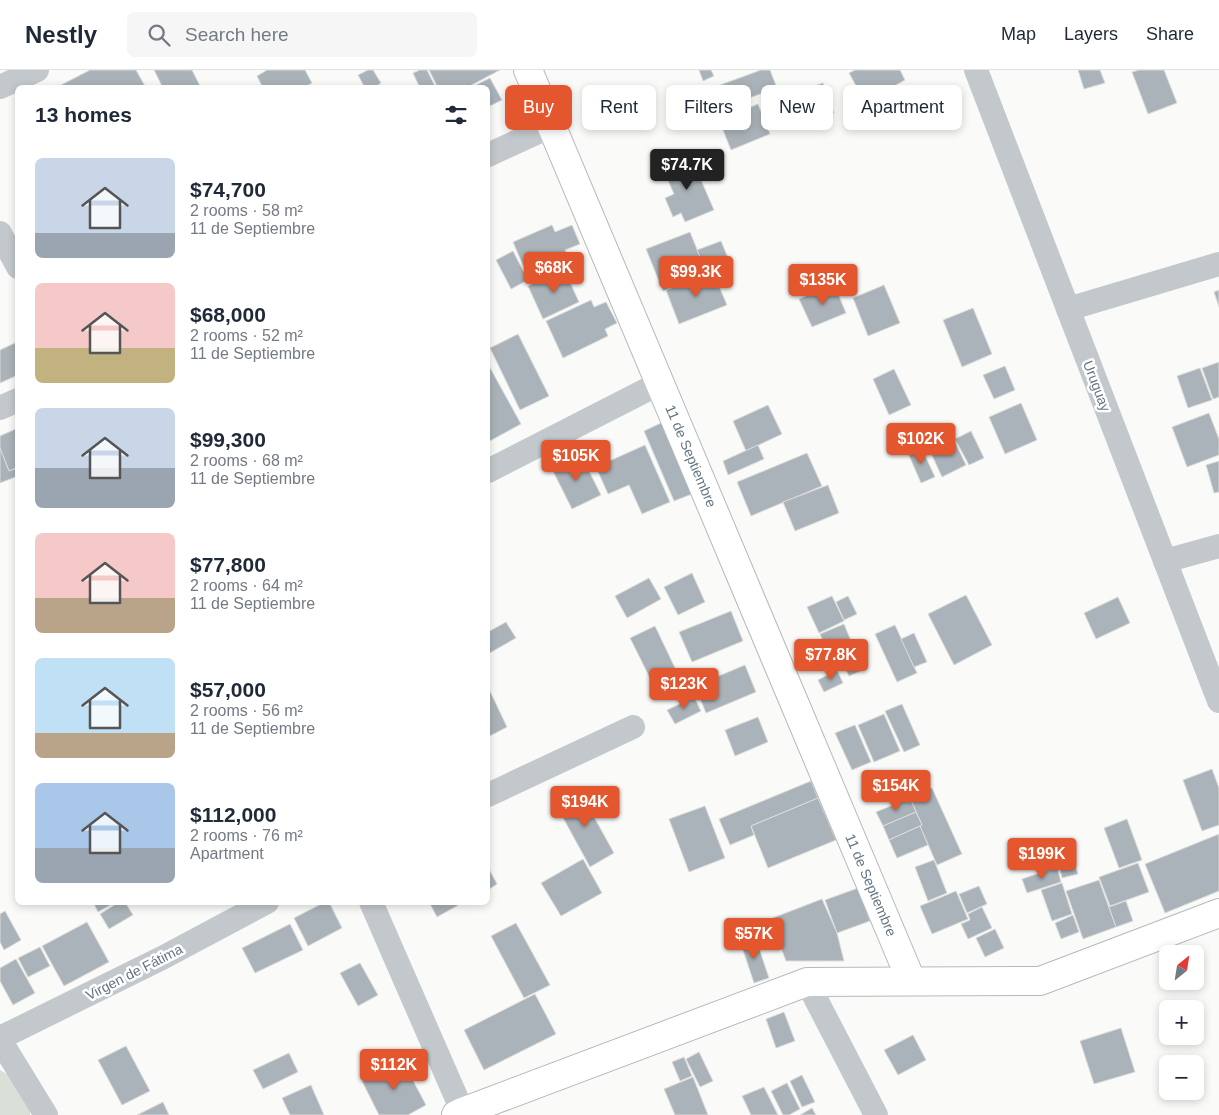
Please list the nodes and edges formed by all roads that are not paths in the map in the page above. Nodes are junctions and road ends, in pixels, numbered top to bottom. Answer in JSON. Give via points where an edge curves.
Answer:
{"nodes":[{"id":1,"x":37,"y":70,"type":"edge"},
{"id":2,"x":528,"y":70,"type":"edge"},
{"id":3,"x":976,"y":70,"type":"edge"},
{"id":4,"x":534,"y":85,"type":"edge"},
{"id":5,"x":0,"y":87,"type":"edge"},
{"id":6,"x":542,"y":130,"type":"edge"},
{"id":7,"x":553,"y":130,"type":"edge"},
{"id":8,"x":490,"y":154,"type":"edge"},
{"id":9,"x":0,"y":233,"type":"edge"},
{"id":10,"x":15,"y":261,"type":"edge"},
{"id":11,"x":1219,"y":264,"type":"edge"},
{"id":12,"x":1068,"y":309,"type":"junction"},
{"id":13,"x":660,"y":383,"type":"junction"},
{"id":14,"x":15,"y":401,"type":"edge"},
{"id":15,"x":0,"y":408,"type":"edge"},
{"id":16,"x":490,"y":470,"type":"edge"},
{"id":17,"x":1219,"y":546,"type":"edge"},
{"id":18,"x":1165,"y":561,"type":"junction"},
{"id":19,"x":1219,"y":701,"type":"edge"},
{"id":20,"x":633,"y":727,"type":"dead end"},
{"id":21,"x":490,"y":794,"type":"edge"},
{"id":22,"x":261,"y":905,"type":"edge"},
{"id":23,"x":372,"y":905,"type":"edge"},
{"id":24,"x":1219,"y":913,"type":"edge"},
{"id":25,"x":912,"y":980,"type":"junction"},
{"id":26,"x":807,"y":982,"type":"junction"},
{"id":27,"x":0,"y":1039,"type":"edge"},
{"id":28,"x":461,"y":1114,"type":"edge"},
{"id":29,"x":46,"y":1115,"type":"edge"},
{"id":30,"x":876,"y":1115,"type":"edge"}],
"edges":[{"from":1,"to":5,"type":"street"},
{"from":2,"to":4,"type":"main road","name":"11 de Septiembre"},
{"from":3,"to":12,"type":"street","name":"Uruguay"},
{"from":6,"to":8,"type":"street"},
{"from":7,"to":13,"type":"main road","name":"11 de Septiembre"},
{"from":9,"to":10,"type":"street"},
{"from":11,"to":12,"type":"street"},
{"from":12,"to":18,"type":"street","name":"Uruguay"},
{"from":13,"to":16,"type":"street"},
{"from":13,"to":25,"type":"main road","name":"11 de Septiembre"},
{"from":14,"to":15,"type":"street"},
{"from":17,"to":18,"type":"street"},
{"from":18,"to":19,"type":"street","name":"Uruguay"},
{"from":20,"to":21,"type":"street"},
{"from":22,"to":27,"type":"street","name":"Virgen de Fátima"},
{"from":23,"to":28,"type":"street"},
{"from":24,"to":25,"type":"main road","via":[[1040,981]]},
{"from":25,"to":26,"type":"main road"},
{"from":26,"to":28,"type":"main road"},
{"from":26,"to":30,"type":"street"},
{"from":27,"to":29,"type":"street"}]}
